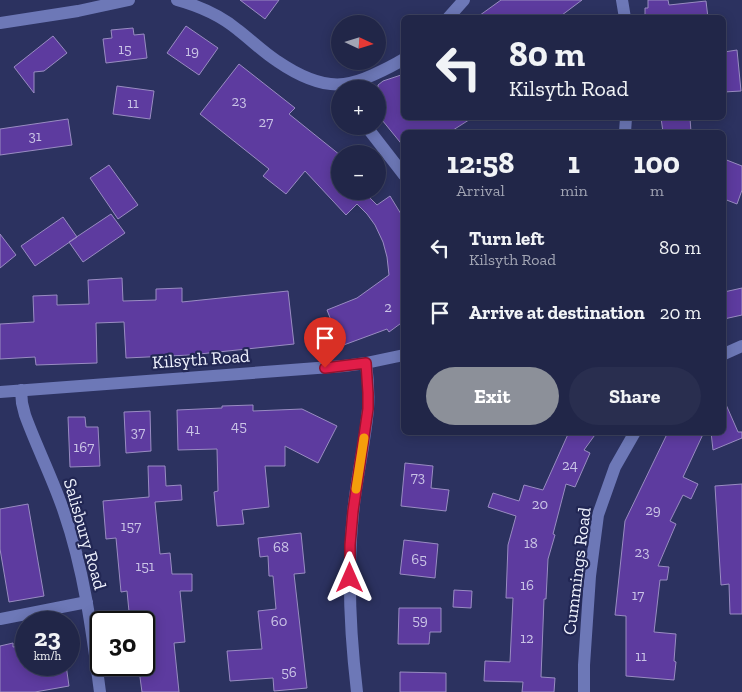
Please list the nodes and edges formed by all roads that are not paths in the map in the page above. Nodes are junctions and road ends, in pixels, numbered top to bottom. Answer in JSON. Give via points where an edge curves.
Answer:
{"nodes":[{"id":1,"x":129,"y":0,"type":"edge"},
{"id":2,"x":176,"y":0,"type":"edge"},
{"id":3,"x":464,"y":0,"type":"edge"},
{"id":4,"x":622,"y":0,"type":"edge"},
{"id":5,"x":451,"y":15,"type":"edge"},
{"id":6,"x":624,"y":15,"type":"edge"},
{"id":7,"x":0,"y":23,"type":"edge"},
{"id":8,"x":401,"y":61,"type":"edge"},
{"id":9,"x":362,"y":80,"type":"edge"},
{"id":10,"x":331,"y":85,"type":"edge"},
{"id":11,"x":373,"y":135,"type":"edge"},
{"id":12,"x":401,"y":171,"type":"edge"},
{"id":13,"x":742,"y":346,"type":"edge"},
{"id":14,"x":726,"y":353,"type":"edge"},
{"id":15,"x":401,"y":356,"type":"edge"},
{"id":16,"x":366,"y":363,"type":"junction"},
{"id":17,"x":21,"y":390,"type":"junction"},
{"id":18,"x":0,"y":392,"type":"edge"},
{"id":19,"x":633,"y":435,"type":"edge"},
{"id":20,"x":87,"y":602,"type":"junction"},
{"id":21,"x":0,"y":619,"type":"edge"},
{"id":22,"x":100,"y":692,"type":"edge"},
{"id":23,"x":357,"y":692,"type":"edge"},
{"id":24,"x":584,"y":692,"type":"edge"}],
"edges":[{"from":1,"to":7,"type":"street"},
{"from":2,"to":10,"type":"street","via":[[221,18],[276,61],[297,73]]},
{"from":3,"to":5,"type":"street"},
{"from":4,"to":6,"type":"street"},
{"from":8,"to":9,"type":"street"},
{"from":11,"to":12,"type":"street"},
{"from":13,"to":14,"type":"street"},
{"from":15,"to":16,"type":"street","name":"Kilsyth Road"},
{"from":16,"to":17,"type":"street","name":"Kilsyth Road"},
{"from":16,"to":23,"type":"street","via":[[368,409],[350,545],[350,611]]},
{"from":17,"to":18,"type":"street","name":"Kilsyth Road"},
{"from":17,"to":20,"type":"street","name":"Salisbury Road","via":[[26,415],[72,537]]},
{"from":19,"to":24,"type":"street","name":"Cummings Road","via":[[614,467],[598,515],[590,576]]},
{"from":20,"to":21,"type":"street"},
{"from":20,"to":22,"type":"street","name":"Salisbury Road"}]}
